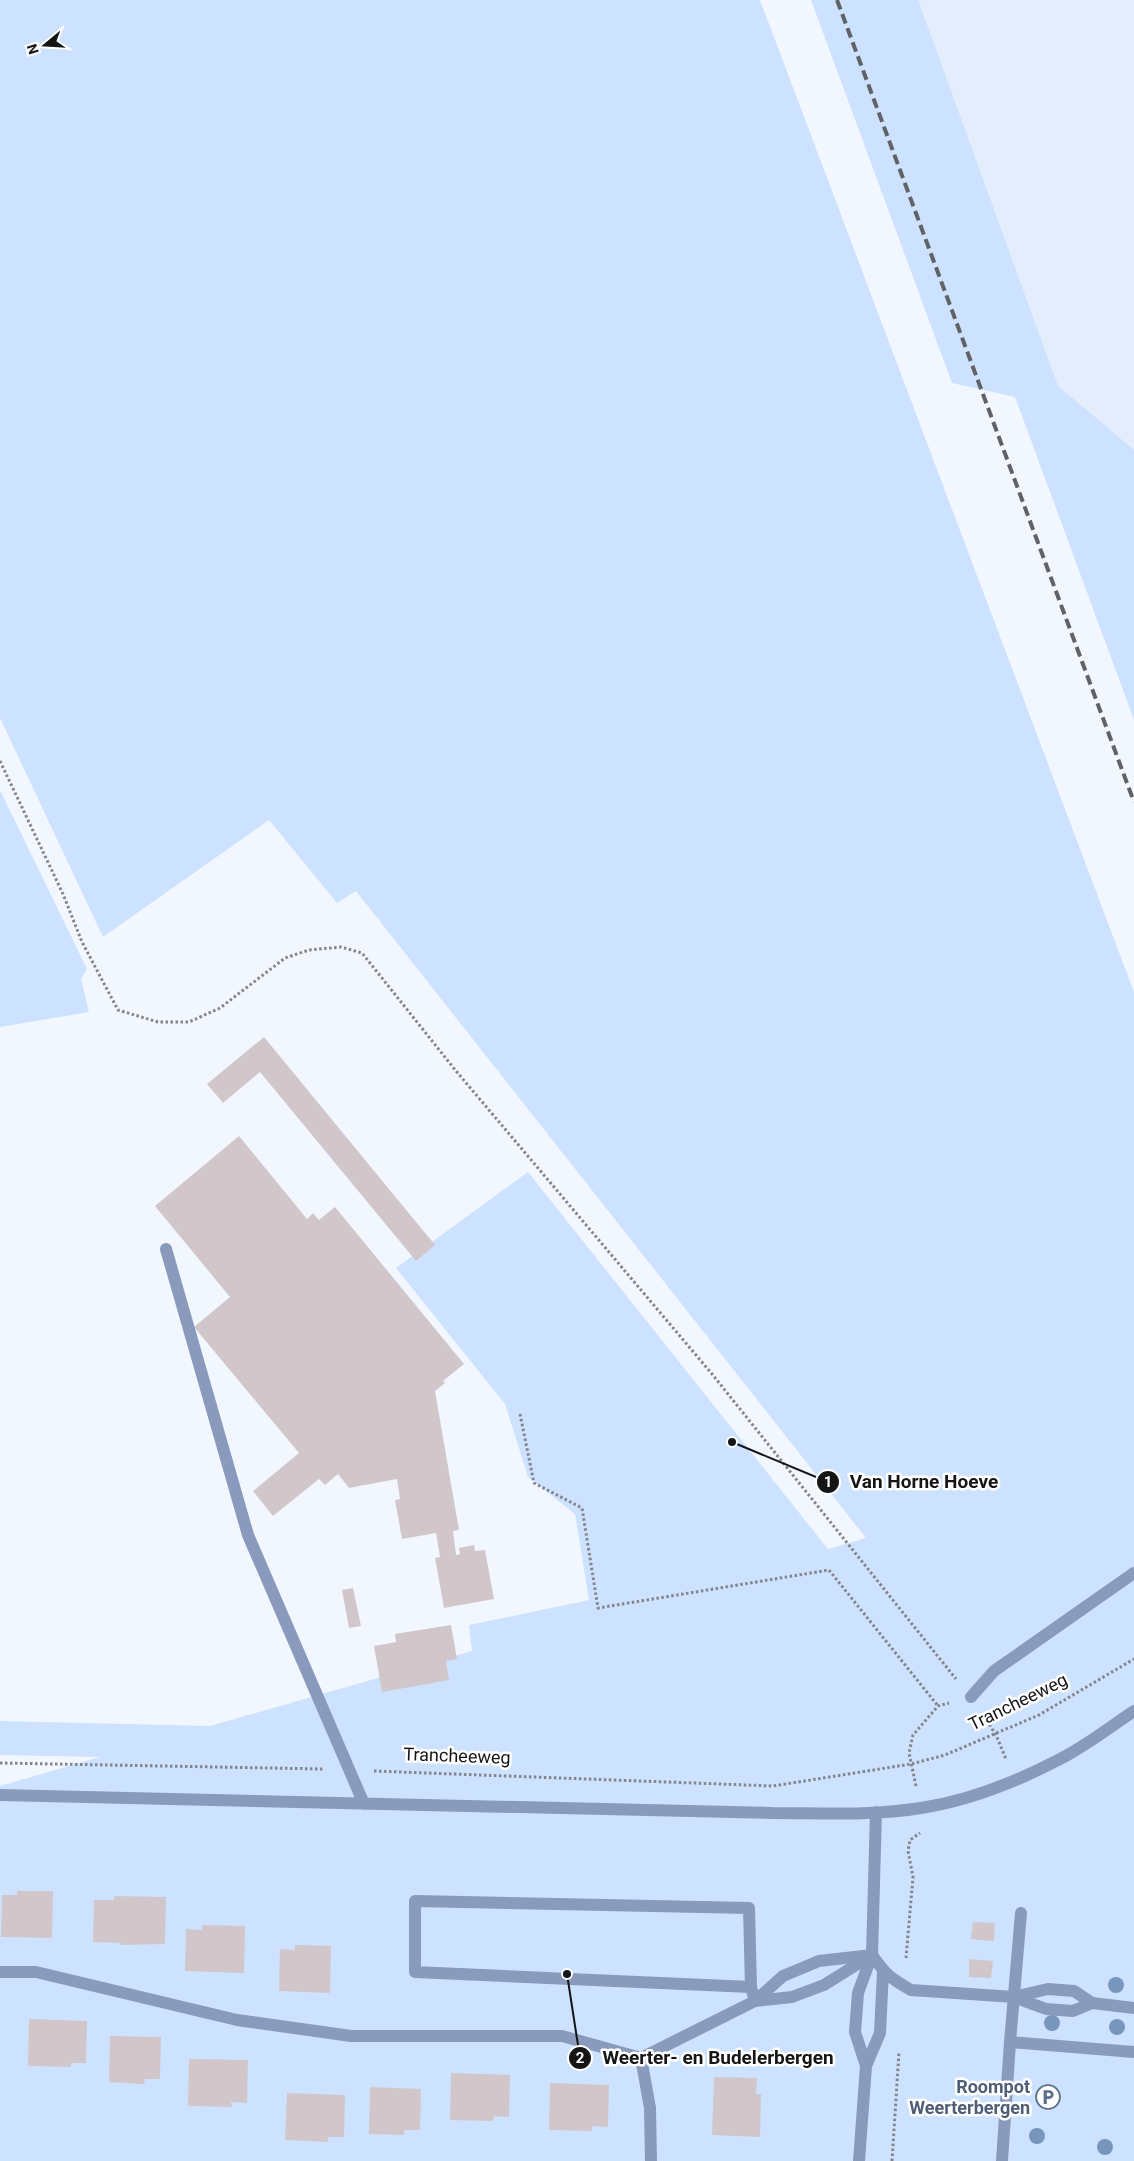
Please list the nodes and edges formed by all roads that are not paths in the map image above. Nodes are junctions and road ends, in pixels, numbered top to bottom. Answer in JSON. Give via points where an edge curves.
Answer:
{"nodes":[{"id":1,"x":166,"y":1249,"type":"dead end"},
{"id":2,"x":1134,"y":1573,"type":"edge"},
{"id":3,"x":971,"y":1697,"type":"road end"},
{"id":4,"x":1134,"y":1711,"type":"edge"},
{"id":5,"x":0,"y":1795,"type":"edge"},
{"id":6,"x":364,"y":1804,"type":"junction"},
{"id":7,"x":876,"y":1812,"type":"junction"},
{"id":8,"x":1021,"y":1913,"type":"dead end"},
{"id":9,"x":872,"y":1955,"type":"junction"},
{"id":10,"x":883,"y":1971,"type":"junction"},
{"id":11,"x":0,"y":1972,"type":"edge"},
{"id":12,"x":751,"y":1987,"type":"junction"},
{"id":13,"x":1014,"y":1997,"type":"junction"},
{"id":14,"x":756,"y":2001,"type":"junction"},
{"id":15,"x":1092,"y":2003,"type":"junction"},
{"id":16,"x":1134,"y":2008,"type":"edge"},
{"id":17,"x":1010,"y":2042,"type":"junction"},
{"id":18,"x":1134,"y":2052,"type":"edge"},
{"id":19,"x":641,"y":2058,"type":"junction"},
{"id":20,"x":866,"y":2066,"type":"junction"},
{"id":21,"x":650,"y":2161,"type":"edge"},
{"id":22,"x":859,"y":2161,"type":"edge"},
{"id":23,"x":1002,"y":2161,"type":"edge"}],
"edges":[{"from":1,"to":6,"type":"street","via":[[248,1535]]},
{"from":2,"to":3,"type":"street","via":[[994,1671]]},
{"from":4,"to":7,"type":"street","via":[[1061,1758],[1015,1779],[960,1799],[921,1808]]},
{"from":5,"to":6,"type":"street"},
{"from":6,"to":7,"type":"street","via":[[772,1813]]},
{"from":7,"to":9,"type":"street"},
{"from":8,"to":13,"type":"street"},
{"from":9,"to":10,"type":"street"},
{"from":9,"to":14,"type":"street","via":[[824,1985],[792,1997]]},
{"from":9,"to":14,"type":"street","via":[[820,1961],[783,1976]]},
{"from":9,"to":20,"type":"street","via":[[858,1993],[855,2032]]},
{"from":10,"to":13,"type":"street","via":[[895,1983],[910,1990]]},
{"from":10,"to":20,"type":"street","via":[[880,2034]]},
{"from":11,"to":19,"type":"street","via":[[36,1972],[238,2020],[352,2036],[562,2036]]},
{"from":12,"to":12,"type":"street","via":[[749,1908],[415,1901],[415,1972]]},
{"from":12,"to":14,"type":"street"},
{"from":13,"to":15,"type":"street","via":[[1046,2009],[1073,2011]]},
{"from":13,"to":15,"type":"street","via":[[1048,1989],[1074,1991]]},
{"from":13,"to":17,"type":"street"},
{"from":14,"to":19,"type":"street"},
{"from":15,"to":16,"type":"street"},
{"from":17,"to":18,"type":"street"},
{"from":17,"to":23,"type":"street"},
{"from":19,"to":21,"type":"street","via":[[650,2108]]},
{"from":20,"to":22,"type":"street"}]}
